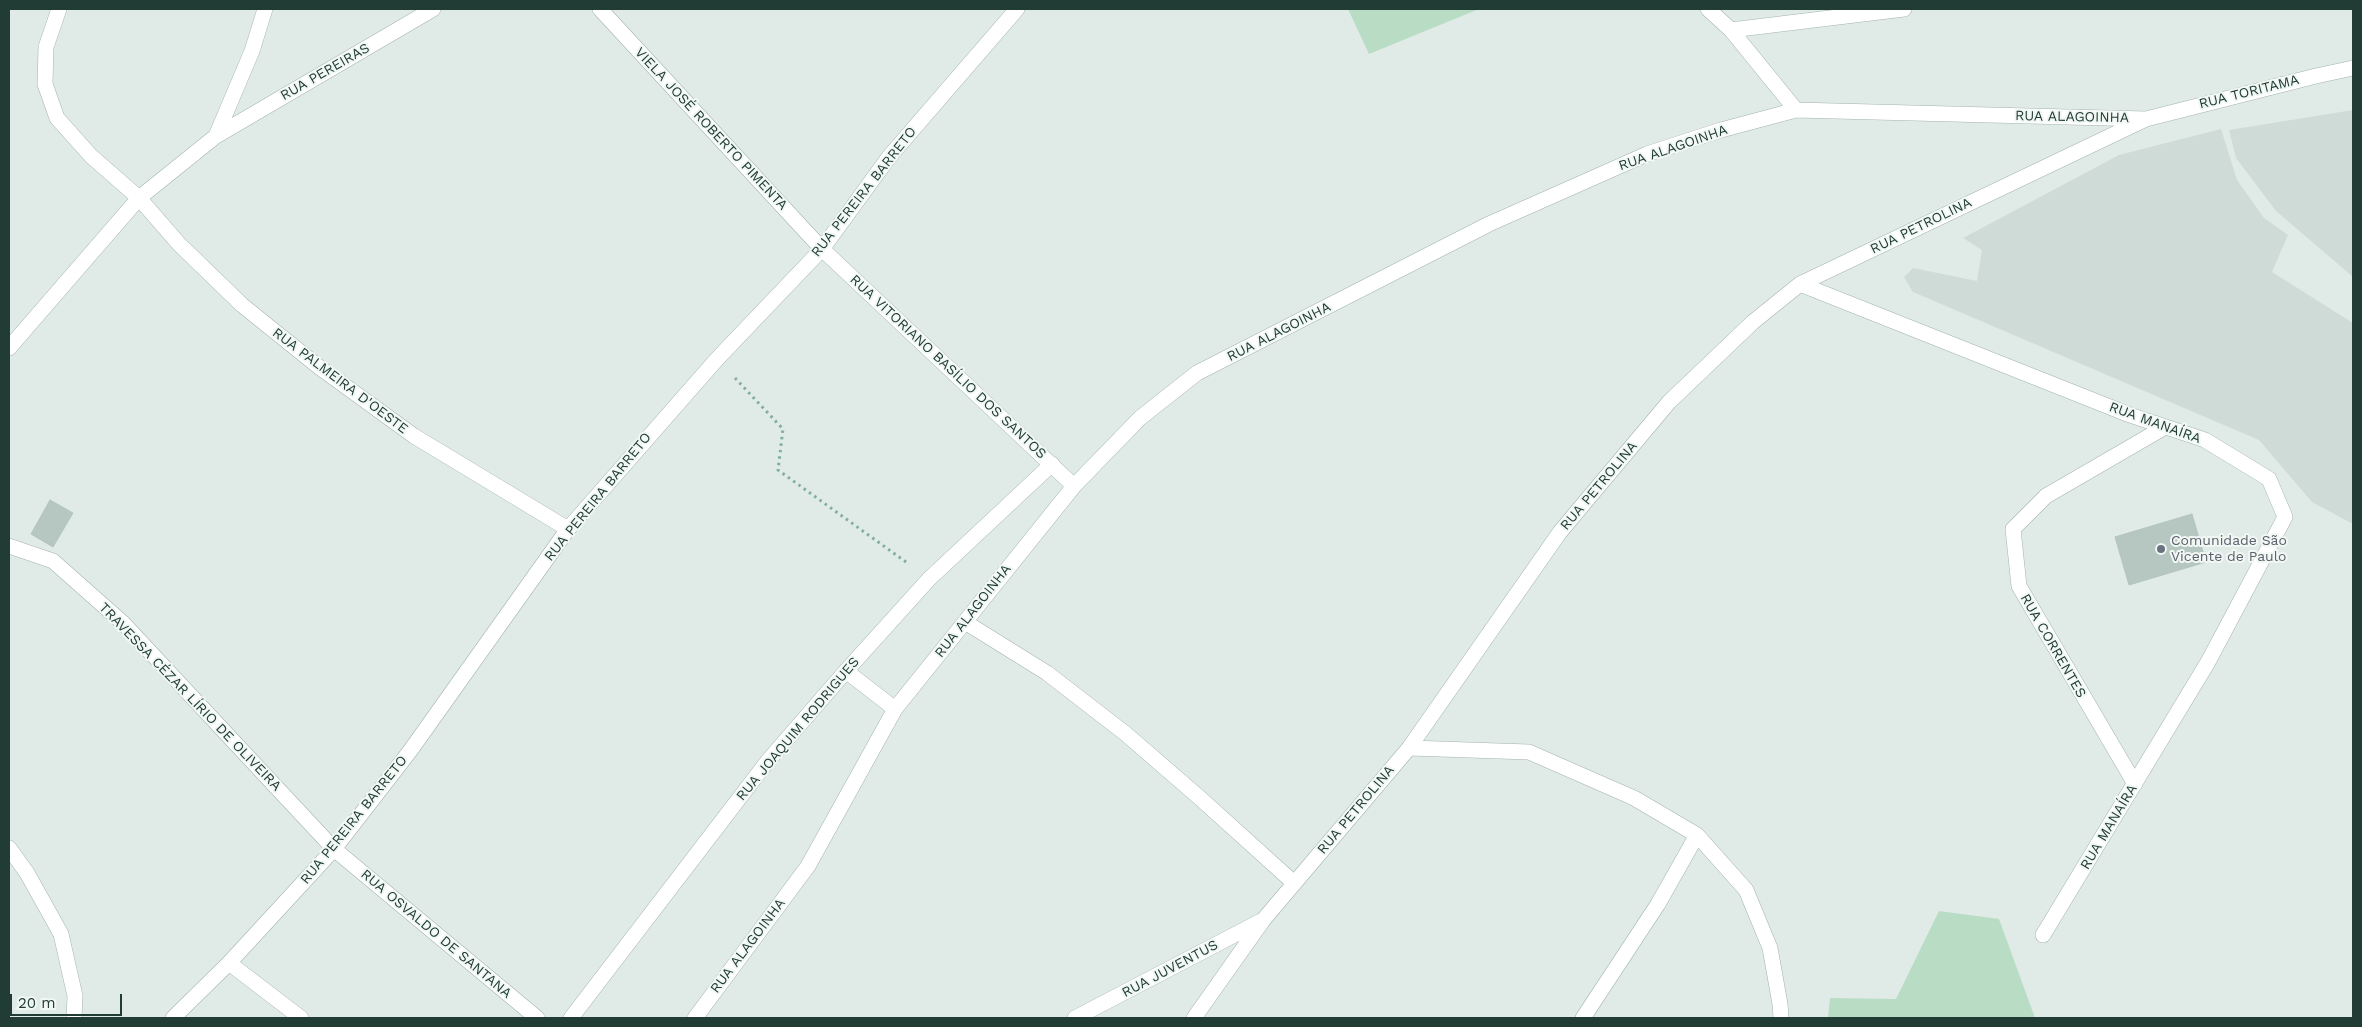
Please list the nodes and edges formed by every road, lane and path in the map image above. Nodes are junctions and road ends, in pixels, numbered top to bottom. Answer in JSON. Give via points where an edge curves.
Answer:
{"nodes":[{"id":1,"x":59,"y":9,"type":"edge"},
{"id":2,"x":265,"y":9,"type":"edge"},
{"id":3,"x":433,"y":9,"type":"edge"},
{"id":4,"x":600,"y":9,"type":"edge"},
{"id":5,"x":1017,"y":9,"type":"edge"},
{"id":6,"x":1708,"y":9,"type":"edge"},
{"id":7,"x":1904,"y":9,"type":"edge"},
{"id":8,"x":1887,"y":10,"type":"edge"},
{"id":9,"x":1732,"y":30,"type":"junction"},
{"id":10,"x":2353,"y":68,"type":"edge"},
{"id":11,"x":1796,"y":110,"type":"junction"},
{"id":12,"x":2146,"y":119,"type":"junction"},
{"id":13,"x":216,"y":136,"type":"junction"},
{"id":14,"x":139,"y":198,"type":"junction"},
{"id":15,"x":822,"y":249,"type":"junction"},
{"id":16,"x":1800,"y":284,"type":"junction"},
{"id":17,"x":9,"y":348,"type":"edge"},
{"id":18,"x":717,"y":359,"type":"junction"},
{"id":19,"x":2165,"y":427,"type":"junction"},
{"id":20,"x":1052,"y":464,"type":"junction"},
{"id":21,"x":1074,"y":486,"type":"junction"},
{"id":22,"x":568,"y":529,"type":"junction"},
{"id":23,"x":9,"y":546,"type":"edge"},
{"id":24,"x":929,"y":579,"type":"junction"},
{"id":25,"x":965,"y":622,"type":"junction"},
{"id":26,"x":846,"y":671,"type":"junction"},
{"id":27,"x":895,"y":709,"type":"junction"},
{"id":28,"x":1408,"y":748,"type":"junction"},
{"id":29,"x":2135,"y":784,"type":"junction"},
{"id":30,"x":1697,"y":835,"type":"junction"},
{"id":31,"x":9,"y":848,"type":"edge"},
{"id":32,"x":334,"y":849,"type":"junction"},
{"id":33,"x":1294,"y":883,"type":"junction"},
{"id":34,"x":1264,"y":919,"type":"junction"},
{"id":35,"x":2043,"y":935,"type":"dead end"},
{"id":36,"x":229,"y":963,"type":"junction"},
{"id":37,"x":74,"y":1018,"type":"edge"},
{"id":38,"x":173,"y":1018,"type":"edge"},
{"id":39,"x":301,"y":1018,"type":"edge"},
{"id":40,"x":538,"y":1018,"type":"edge"},
{"id":41,"x":571,"y":1018,"type":"edge"},
{"id":42,"x":695,"y":1018,"type":"edge"},
{"id":43,"x":1075,"y":1018,"type":"edge"},
{"id":44,"x":1194,"y":1018,"type":"edge"},
{"id":45,"x":1583,"y":1018,"type":"edge"},
{"id":46,"x":1781,"y":1018,"type":"edge"}],
"edges":[{"from":1,"to":14,"type":"street","name":"RUA PALMEIRA D'OESTE","via":[[46,47],[45,84],[57,118],[91,156]]},
{"from":2,"to":13,"type":"street","via":[[252,51]]},
{"from":3,"to":13,"type":"street","name":"RUA PEREIRAS"},
{"from":4,"to":15,"type":"street","name":"VIELA JOSÉ ROBERTO PIMENTA"},
{"from":5,"to":15,"type":"street","name":"RUA PEREIRA BARRETO","via":[[889,157]]},
{"from":6,"to":9,"type":"street"},
{"from":7,"to":8,"type":"street"},
{"from":8,"to":9,"type":"street"},
{"from":9,"to":11,"type":"street"},
{"from":10,"to":12,"type":"street","name":"RUA TORITAMA"},
{"from":11,"to":12,"type":"street","name":"RUA ALAGOINHA"},
{"from":11,"to":21,"type":"street","name":"RUA ALAGOINHA","via":[[1646,154],[1489,224],[1197,373],[1140,418]]},
{"from":12,"to":16,"type":"street","name":"RUA PETROLINA"},
{"from":13,"to":14,"type":"street","name":"RUA PEREIRAS"},
{"from":14,"to":17,"type":"street","name":"RUA PEREIRAS"},
{"from":14,"to":22,"type":"street","name":"RUA PALMEIRA D'OESTE","via":[[179,244],[242,305],[319,367],[414,436]]},
{"from":15,"to":18,"type":"street","name":"RUA PEREIRA BARRETO"},
{"from":15,"to":20,"type":"street","name":"RUA VITORIANO BASÍLIO DOS SANTOS"},
{"from":16,"to":19,"type":"street","name":"RUA MANAÍRA"},
{"from":16,"to":28,"type":"street","name":"RUA PETROLINA","via":[[1753,322],[1669,402],[1560,532]]},
{"from":18,"to":22,"type":"street","name":"RUA PEREIRA BARRETO"},
{"from":18,"to":24,"type":"path","via":[[783,429],[778,470]]},
{"from":19,"to":29,"type":"street","name":"RUA MANAÍRA","via":[[2205,440],[2269,479],[2285,517],[2208,662]]},
{"from":19,"to":29,"type":"street","name":"RUA CORRENTES","via":[[2046,496],[2013,529],[2019,586]]},
{"from":20,"to":21,"type":"street","name":"RUA VITORIANO BASÍLIO DOS SANTOS"},
{"from":20,"to":24,"type":"street","name":"RUA JOAQUIM RODRIGUES"},
{"from":21,"to":25,"type":"street","name":"RUA ALAGOINHA"},
{"from":22,"to":32,"type":"street","name":"RUA PEREIRA BARRETO","via":[[421,735]]},
{"from":23,"to":32,"type":"street","name":"TRAVESSA CÉZAR LÍRIO DE OLIVEIRA","via":[[53,560],[123,623]]},
{"from":24,"to":26,"type":"street","name":"RUA JOAQUIM RODRIGUES"},
{"from":25,"to":27,"type":"street","name":"RUA ALAGOINHA"},
{"from":25,"to":33,"type":"street","via":[[1047,673],[1126,734]]},
{"from":26,"to":27,"type":"street"},
{"from":26,"to":41,"type":"street","name":"RUA JOAQUIM RODRIGUES","via":[[767,762]]},
{"from":27,"to":42,"type":"street","name":"RUA ALAGOINHA","via":[[808,866]]},
{"from":28,"to":30,"type":"street","via":[[1529,752],[1634,798]]},
{"from":28,"to":33,"type":"street","name":"RUA PETROLINA"},
{"from":29,"to":35,"type":"street","name":"RUA MANAÍRA"},
{"from":30,"to":45,"type":"street","via":[[1658,904]]},
{"from":30,"to":46,"type":"street","via":[[1746,890],[1770,948]]},
{"from":31,"to":37,"type":"street","via":[[61,934],[74,996]]},
{"from":32,"to":36,"type":"street","name":"RUA PEREIRA BARRETO"},
{"from":32,"to":40,"type":"street","name":"RUA OSVALDO DE SANTANA"},
{"from":33,"to":34,"type":"street","name":"RUA PETROLINA"},
{"from":34,"to":43,"type":"street","name":"RUA JUVENTUS"},
{"from":34,"to":44,"type":"street","name":"RUA PETROLINA"},
{"from":36,"to":38,"type":"street","name":"RUA PEREIRA BARRETO"},
{"from":36,"to":39,"type":"street"}]}
